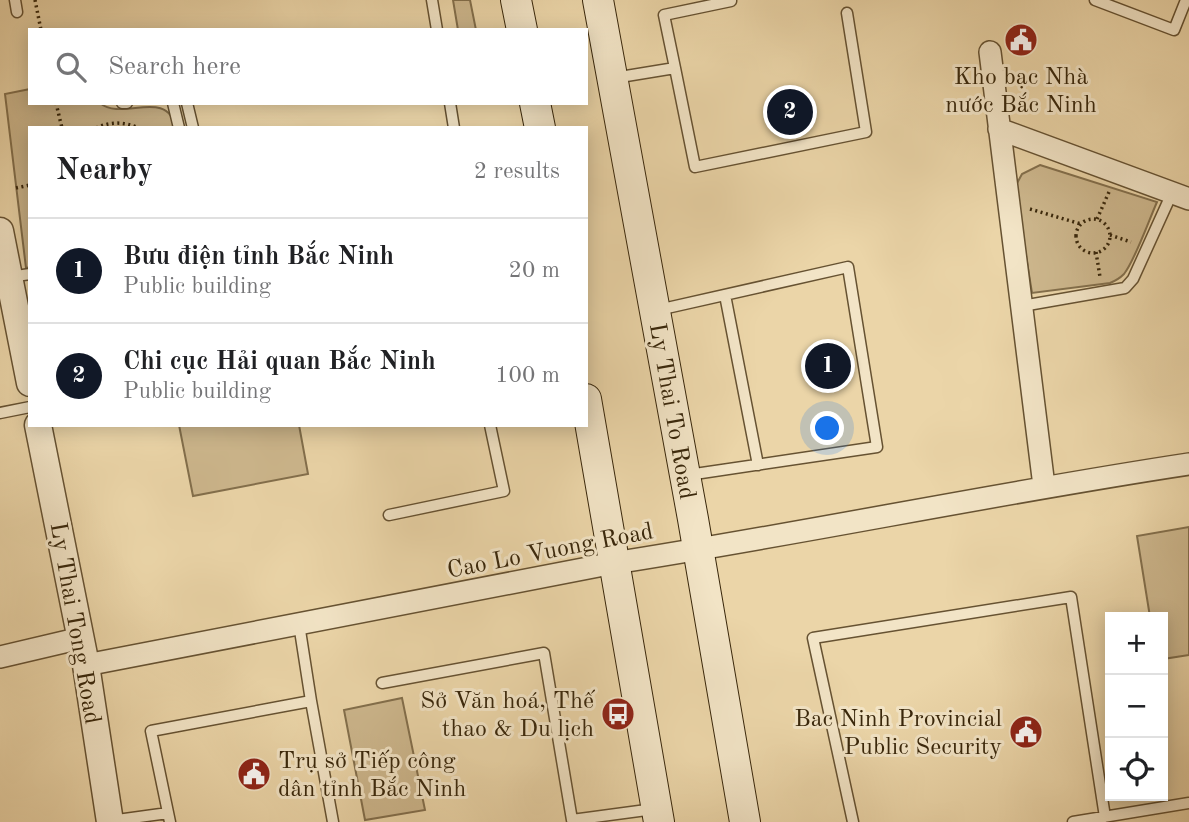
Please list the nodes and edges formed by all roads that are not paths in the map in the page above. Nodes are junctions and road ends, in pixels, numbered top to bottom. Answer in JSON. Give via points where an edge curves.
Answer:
{"nodes":[{"id":1,"x":15,"y":0,"type":"edge"},
{"id":2,"x":432,"y":0,"type":"edge"},
{"id":3,"x":516,"y":0,"type":"edge"},
{"id":4,"x":598,"y":0,"type":"edge"},
{"id":5,"x":1095,"y":0,"type":"edge"},
{"id":6,"x":1186,"y":0,"type":"edge"},
{"id":7,"x":731,"y":1,"type":"edge"},
{"id":8,"x":17,"y":12,"type":"dead end"},
{"id":9,"x":847,"y":13,"type":"dead end"},
{"id":10,"x":437,"y":28,"type":"edge"},
{"id":11,"x":522,"y":28,"type":"edge"},
{"id":12,"x":990,"y":52,"type":"dead end"},
{"id":13,"x":676,"y":68,"type":"junction"},
{"id":14,"x":612,"y":79,"type":"junction"},
{"id":15,"x":173,"y":105,"type":"edge"},
{"id":16,"x":187,"y":105,"type":"edge"},
{"id":17,"x":450,"y":105,"type":"edge"},
{"id":18,"x":535,"y":105,"type":"edge"},
{"id":19,"x":179,"y":126,"type":"edge"},
{"id":20,"x":193,"y":126,"type":"edge"},
{"id":21,"x":454,"y":126,"type":"edge"},
{"id":22,"x":540,"y":126,"type":"edge"},
{"id":23,"x":999,"y":129,"type":"junction"},
{"id":24,"x":1180,"y":196,"type":"edge"},
{"id":25,"x":0,"y":230,"type":"edge"},
{"id":26,"x":20,"y":288,"type":"edge"},
{"id":27,"x":725,"y":295,"type":"junction"},
{"id":28,"x":1022,"y":306,"type":"junction"},
{"id":29,"x":655,"y":311,"type":"junction"},
{"id":30,"x":28,"y":364,"type":"edge"},
{"id":31,"x":28,"y":407,"type":"edge"},
{"id":32,"x":588,"y":409,"type":"edge"},
{"id":33,"x":0,"y":413,"type":"edge"},
{"id":34,"x":38,"y":427,"type":"edge"},
{"id":35,"x":490,"y":427,"type":"edge"},
{"id":36,"x":1189,"y":464,"type":"edge"},
{"id":37,"x":758,"y":465,"type":"junction"},
{"id":38,"x":685,"y":475,"type":"junction"},
{"id":39,"x":1044,"y":486,"type":"junction"},
{"id":40,"x":389,"y":515,"type":"dead end"},
{"id":41,"x":698,"y":550,"type":"junction"},
{"id":42,"x":614,"y":563,"type":"junction"},
{"id":43,"x":299,"y":624,"type":"junction"},
{"id":44,"x":81,"y":638,"type":"junction"},
{"id":45,"x":0,"y":657,"type":"edge"},
{"id":46,"x":86,"y":665,"type":"junction"},
{"id":47,"x":382,"y":683,"type":"dead end"},
{"id":48,"x":311,"y":701,"type":"junction"},
{"id":49,"x":1189,"y":803,"type":"edge"},
{"id":50,"x":658,"y":815,"type":"edge"},
{"id":51,"x":1105,"y":817,"type":"junction"},
{"id":52,"x":169,"y":818,"type":"edge"},
{"id":53,"x":568,"y":821,"type":"edge"},
{"id":54,"x":110,"y":822,"type":"edge"},
{"id":55,"x":333,"y":822,"type":"edge"},
{"id":56,"x":745,"y":822,"type":"edge"},
{"id":57,"x":853,"y":822,"type":"edge"},
{"id":58,"x":1073,"y":822,"type":"edge"}],
"edges":[{"from":1,"to":8,"type":"lane"},
{"from":2,"to":10,"type":"lane"},
{"from":3,"to":11,"type":"main road"},
{"from":4,"to":14,"type":"main road","name":"Ly Thai To Road"},
{"from":5,"to":6,"type":"lane","via":[[1174,30]]},
{"from":7,"to":13,"type":"lane","via":[[664,15]]},
{"from":9,"to":13,"type":"lane","via":[[866,132],[695,167]]},
{"from":12,"to":23,"type":"street"},
{"from":13,"to":14,"type":"lane"},
{"from":14,"to":29,"type":"main road","name":"Ly Thai To Road"},
{"from":15,"to":19,"type":"lane"},
{"from":16,"to":20,"type":"lane"},
{"from":17,"to":21,"type":"lane"},
{"from":18,"to":22,"type":"main road"},
{"from":23,"to":24,"type":"street"},
{"from":23,"to":28,"type":"street"},
{"from":24,"to":28,"type":"lane","via":[[1125,288]]},
{"from":25,"to":26,"type":"street"},
{"from":26,"to":30,"type":"street"},
{"from":27,"to":29,"type":"lane"},
{"from":27,"to":37,"type":"lane"},
{"from":27,"to":37,"type":"lane","via":[[848,267],[877,447]]},
{"from":28,"to":39,"type":"street"},
{"from":29,"to":38,"type":"main road","name":"Ly Thai To Road"},
{"from":31,"to":33,"type":"lane"},
{"from":32,"to":42,"type":"main road"},
{"from":34,"to":44,"type":"street","name":"Ly Thai Tong Road"},
{"from":35,"to":40,"type":"lane","via":[[504,491]]},
{"from":36,"to":39,"type":"street","name":"Cao Lo Vuong Road"},
{"from":37,"to":38,"type":"lane"},
{"from":38,"to":41,"type":"main road","name":"Ly Thai To Road"},
{"from":39,"to":41,"type":"street","name":"Cao Lo Vuong Road"},
{"from":41,"to":42,"type":"street","name":"Cao Lo Vuong Road"},
{"from":41,"to":56,"type":"main road","name":"Ly Thai To Road"},
{"from":42,"to":43,"type":"street","name":"Cao Lo Vuong Road"},
{"from":42,"to":50,"type":"main road"},
{"from":43,"to":46,"type":"street","name":"Cao Lo Vuong Road"},
{"from":43,"to":48,"type":"lane"},
{"from":44,"to":45,"type":"street"},
{"from":44,"to":46,"type":"street","name":"Ly Thai Tong Road"},
{"from":46,"to":54,"type":"street","name":"Ly Thai Tong Road"},
{"from":47,"to":53,"type":"lane","via":[[544,653]]},
{"from":48,"to":52,"type":"lane","via":[[151,731]]},
{"from":48,"to":55,"type":"lane"},
{"from":49,"to":51,"type":"lane"},
{"from":50,"to":53,"type":"lane"},
{"from":51,"to":57,"type":"lane","via":[[1071,597],[813,638]]},
{"from":51,"to":58,"type":"lane"},
{"from":52,"to":54,"type":"lane"}]}
